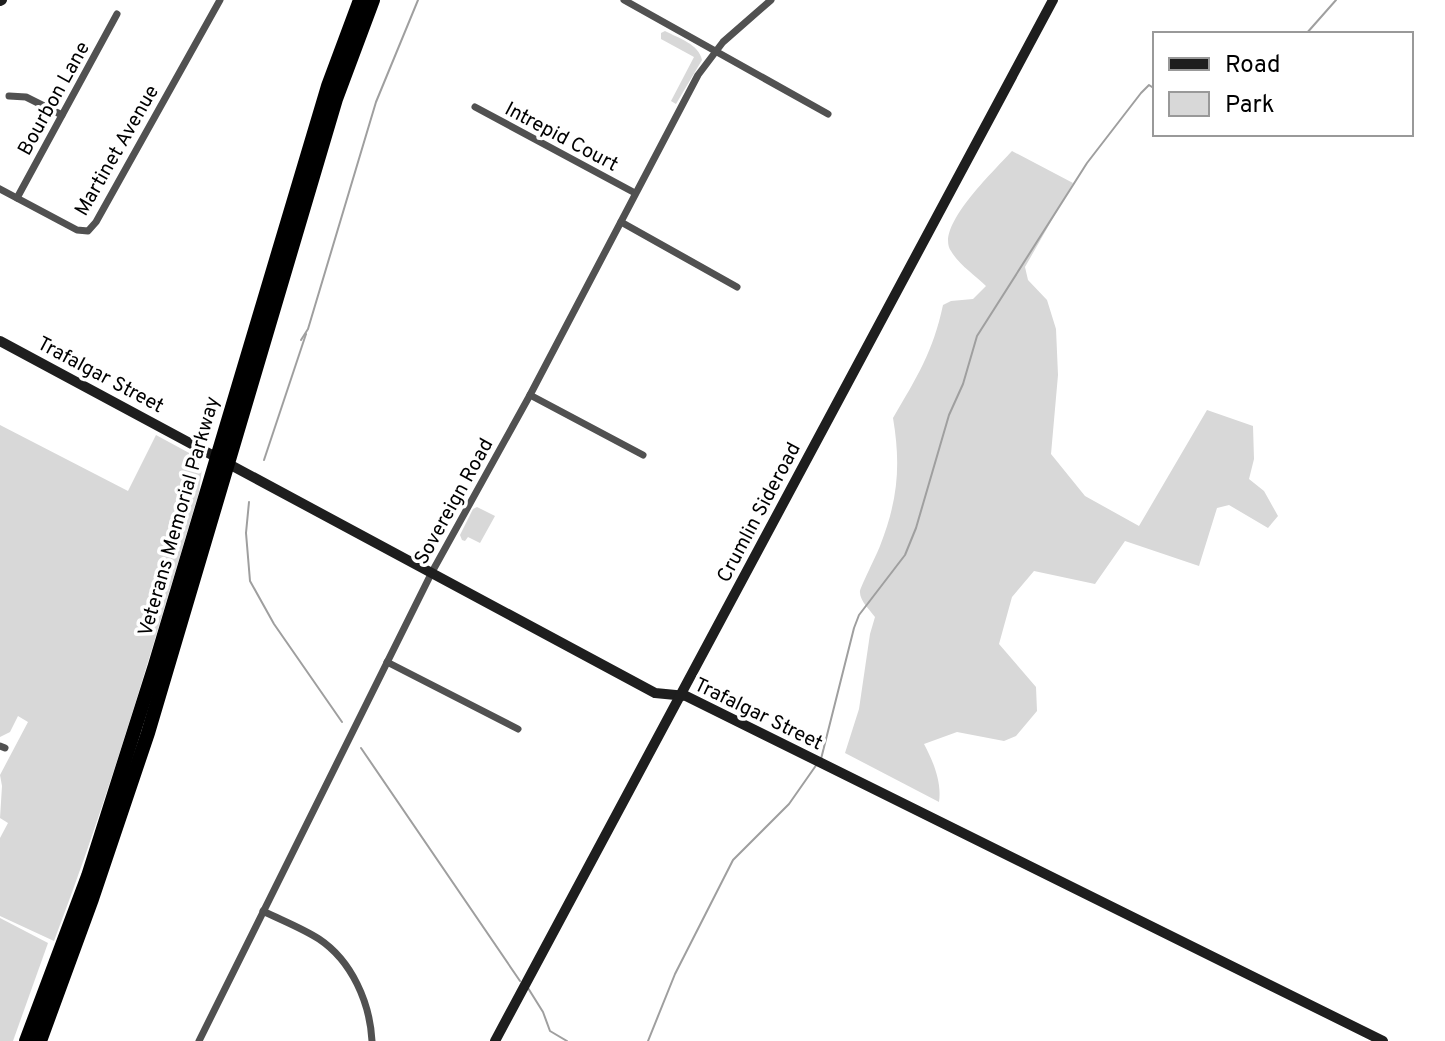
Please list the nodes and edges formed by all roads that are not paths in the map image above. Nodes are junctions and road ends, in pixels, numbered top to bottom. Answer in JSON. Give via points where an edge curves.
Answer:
{"nodes":[{"id":1,"x":220,"y":0,"type":"edge"},
{"id":2,"x":360,"y":0,"type":"edge"},
{"id":3,"x":373,"y":0,"type":"edge"},
{"id":4,"x":624,"y":0,"type":"edge"},
{"id":5,"x":771,"y":0,"type":"edge"},
{"id":6,"x":1053,"y":0,"type":"edge"},
{"id":7,"x":117,"y":14,"type":"dead end"},
{"id":8,"x":714,"y":52,"type":"junction"},
{"id":9,"x":9,"y":96,"type":"dead end"},
{"id":10,"x":475,"y":107,"type":"dead end"},
{"id":11,"x":828,"y":114,"type":"dead end"},
{"id":12,"x":62,"y":115,"type":"junction"},
{"id":13,"x":0,"y":189,"type":"edge"},
{"id":14,"x":635,"y":193,"type":"junction"},
{"id":15,"x":17,"y":198,"type":"junction"},
{"id":16,"x":621,"y":222,"type":"junction"},
{"id":17,"x":737,"y":287,"type":"dead end"},
{"id":18,"x":0,"y":341,"type":"edge"},
{"id":19,"x":530,"y":395,"type":"junction"},
{"id":20,"x":643,"y":455,"type":"dead end"},
{"id":21,"x":222,"y":459,"type":"junction"},
{"id":22,"x":432,"y":572,"type":"junction"},
{"id":23,"x":387,"y":662,"type":"junction"},
{"id":24,"x":681,"y":695,"type":"junction"},
{"id":25,"x":518,"y":729,"type":"dead end"},
{"id":26,"x":263,"y":911,"type":"junction"},
{"id":27,"x":26,"y":1041,"type":"edge"},
{"id":28,"x":40,"y":1041,"type":"edge"},
{"id":29,"x":199,"y":1041,"type":"edge"},
{"id":30,"x":372,"y":1041,"type":"edge"},
{"id":31,"x":495,"y":1041,"type":"edge"},
{"id":32,"x":1383,"y":1041,"type":"edge"}],
"edges":[{"from":1,"to":15,"type":"street","name":"Martinet Avenue","via":[[88,231]]},
{"from":2,"to":21,"type":"highway","name":"Veterans Memorial Parkway","via":[[328,86]]},
{"from":3,"to":21,"type":"highway","name":"Veterans Memorial Parkway","via":[[336,99]]},
{"from":4,"to":8,"type":"street"},
{"from":5,"to":8,"type":"street","name":"Sovereign Road"},
{"from":6,"to":24,"type":"main road","name":"Crumlin Sideroad"},
{"from":7,"to":12,"type":"street","name":"Bourbon Lane"},
{"from":8,"to":11,"type":"street"},
{"from":8,"to":14,"type":"street","name":"Sovereign Road"},
{"from":9,"to":12,"type":"street","via":[[26,97]]},
{"from":10,"to":14,"type":"street","name":"Intrepid Court"},
{"from":12,"to":15,"type":"street","name":"Bourbon Lane"},
{"from":13,"to":15,"type":"street","name":"Martinet Avenue"},
{"from":14,"to":16,"type":"street","name":"Sovereign Road"},
{"from":16,"to":17,"type":"street"},
{"from":16,"to":19,"type":"street","name":"Sovereign Road"},
{"from":18,"to":21,"type":"main road","name":"Trafalgar Street"},
{"from":19,"to":20,"type":"street"},
{"from":19,"to":22,"type":"street","name":"Sovereign Road"},
{"from":21,"to":22,"type":"main road","name":"Trafalgar Street"},
{"from":21,"to":27,"type":"highway","name":"Veterans Memorial Parkway","via":[[88,876]]},
{"from":21,"to":28,"type":"highway","name":"Veterans Memorial Parkway","via":[[148,733]]},
{"from":22,"to":23,"type":"street","name":"Sovereign Road"},
{"from":22,"to":24,"type":"main road","name":"Trafalgar Street","via":[[655,693]]},
{"from":23,"to":25,"type":"street"},
{"from":23,"to":26,"type":"street","name":"Sovereign Road"},
{"from":24,"to":31,"type":"main road","name":"Crumlin Sideroad"},
{"from":24,"to":32,"type":"main road","name":"Trafalgar Street"},
{"from":26,"to":29,"type":"street","name":"Sovereign Road"},
{"from":26,"to":30,"type":"street","via":[[318,938],[336,954],[364,996]]}]}
